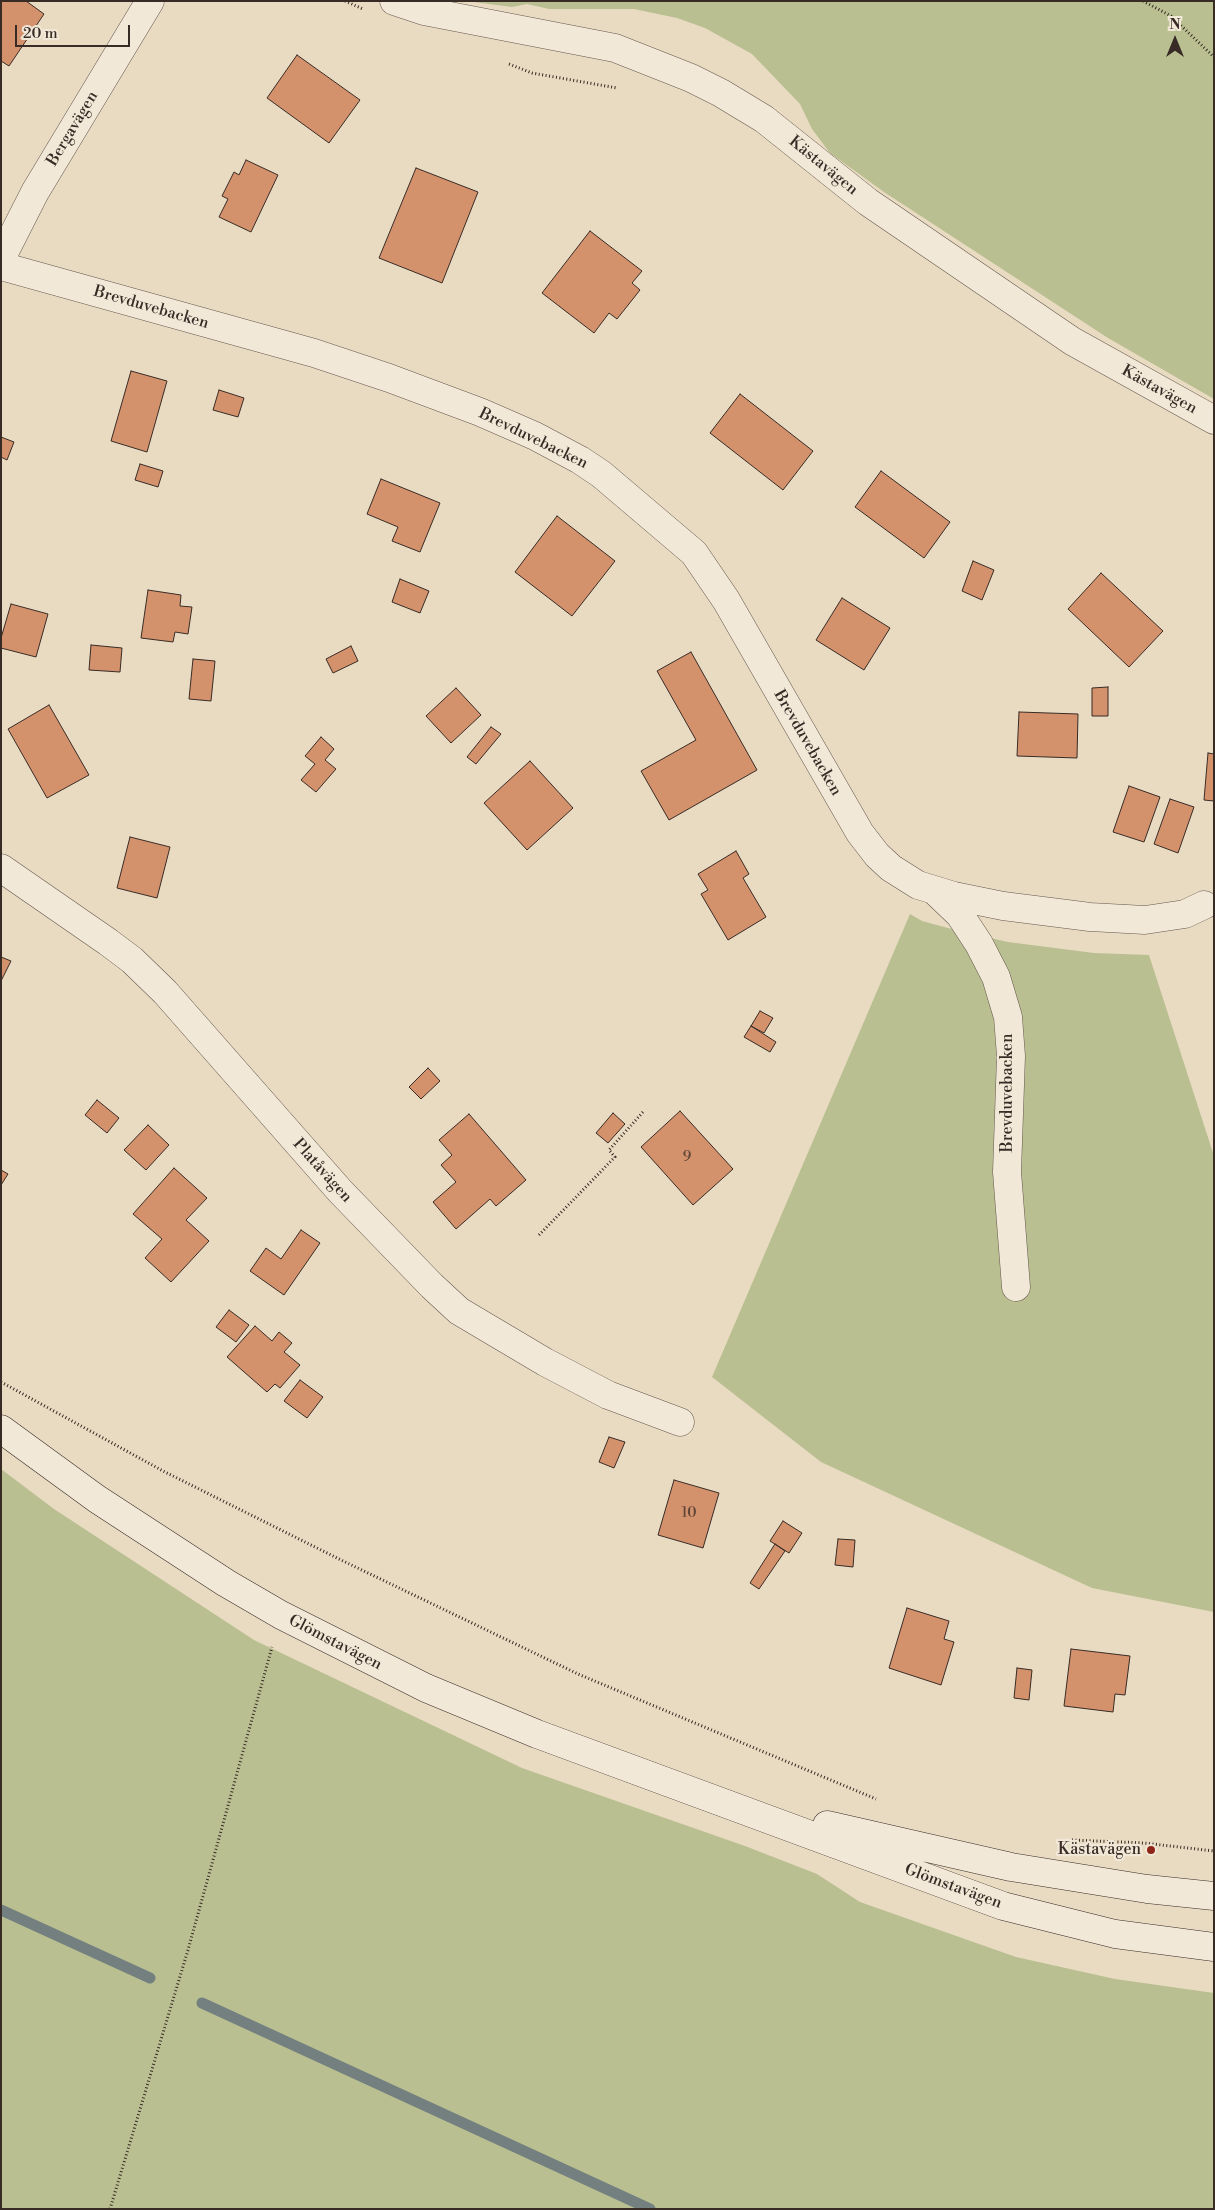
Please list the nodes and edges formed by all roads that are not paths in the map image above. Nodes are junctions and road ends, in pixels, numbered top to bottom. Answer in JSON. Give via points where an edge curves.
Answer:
{"nodes":[{"id":1,"x":150,"y":1,"type":"edge"},
{"id":2,"x":382,"y":7,"type":"edge"},
{"id":3,"x":1,"y":259,"type":"edge"},
{"id":4,"x":1,"y":266,"type":"edge"},
{"id":5,"x":1214,"y":420,"type":"edge"},
{"id":6,"x":1,"y":868,"type":"edge"},
{"id":7,"x":935,"y":890,"type":"junction"},
{"id":8,"x":1204,"y":905,"type":"dead end"},
{"id":9,"x":1016,"y":1287,"type":"dead end"},
{"id":10,"x":680,"y":1422,"type":"dead end"},
{"id":11,"x":1,"y":1429,"type":"edge"},
{"id":12,"x":701,"y":1795,"type":"junction"},
{"id":13,"x":1214,"y":1896,"type":"edge"},
{"id":14,"x":1214,"y":1947,"type":"edge"}],
"edges":[{"from":1,"to":3,"type":"street","name":"Bergavägen","via":[[35,192]]},
{"from":2,"to":5,"type":"street","name":"Kästavägen","via":[[424,11],[615,48],[691,78],[771,125],[868,202],[1055,330]]},
{"from":4,"to":7,"type":"street","name":"Brevduvebacken","via":[[380,374],[480,412],[580,460],[642,507],[694,553],[726,600],[860,834],[891,868],[918,885]]},
{"from":6,"to":10,"type":"street","name":"Platåvägen","via":[[132,960],[166,992],[340,1191],[452,1304],[480,1325],[608,1395]]},
{"from":7,"to":8,"type":"street","name":"Brevduvebacken","via":[[1038,912],[1131,920],[1185,914]]},
{"from":7,"to":9,"type":"street","name":"Brevduvebacken","via":[[960,915],[979,944],[996,977],[1008,1017],[1011,1056],[1007,1172]]},
{"from":11,"to":12,"type":"street","name":"Glömstavägen","via":[[160,1542],[281,1615],[426,1688],[537,1734]]},
{"from":12,"to":13,"type":"street","name":"Glömstavägen","via":[[1012,1867],[1147,1889]]},
{"from":12,"to":14,"type":"street","name":"Glömstavägen","via":[[1003,1906],[1116,1934]]}]}
